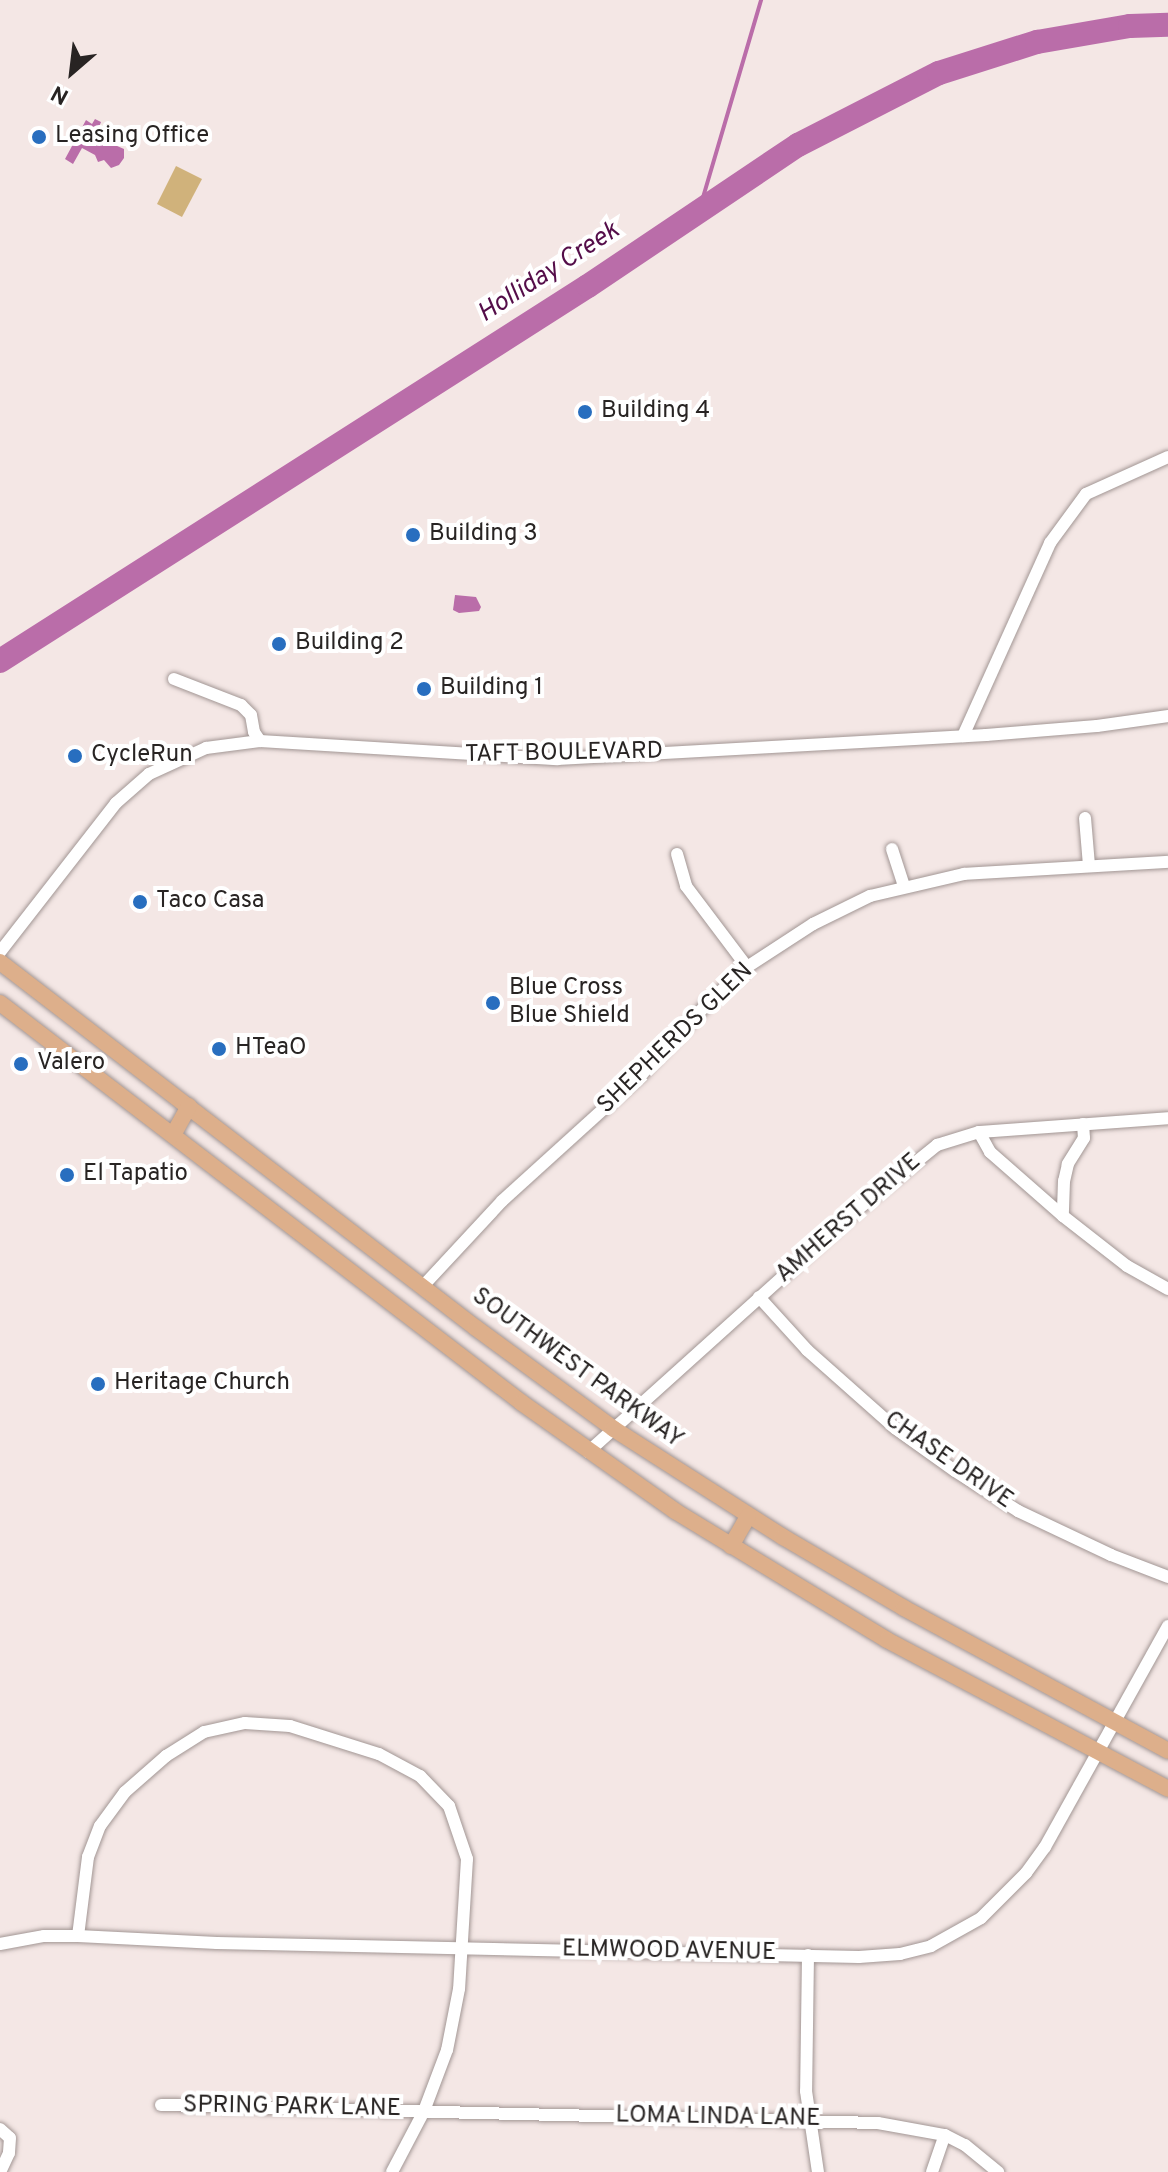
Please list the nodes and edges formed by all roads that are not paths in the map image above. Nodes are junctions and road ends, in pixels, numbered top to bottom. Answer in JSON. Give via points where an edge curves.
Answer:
{"nodes":[{"id":1,"x":1168,"y":457,"type":"edge"},
{"id":2,"x":174,"y":679,"type":"dead end"},
{"id":3,"x":1168,"y":716,"type":"edge"},
{"id":4,"x":963,"y":736,"type":"junction"},
{"id":5,"x":260,"y":741,"type":"junction"},
{"id":6,"x":1085,"y":818,"type":"dead end"},
{"id":7,"x":892,"y":849,"type":"dead end"},
{"id":8,"x":677,"y":854,"type":"dead end"},
{"id":9,"x":1168,"y":862,"type":"edge"},
{"id":10,"x":1089,"y":866,"type":"junction"},
{"id":11,"x":904,"y":886,"type":"junction"},
{"id":12,"x":0,"y":952,"type":"edge"},
{"id":13,"x":0,"y":962,"type":"edge"},
{"id":14,"x":747,"y":967,"type":"junction"},
{"id":15,"x":0,"y":1003,"type":"edge"},
{"id":16,"x":189,"y":1106,"type":"junction"},
{"id":17,"x":1168,"y":1118,"type":"edge"},
{"id":18,"x":1083,"y":1124,"type":"junction"},
{"id":19,"x":979,"y":1132,"type":"junction"},
{"id":20,"x":173,"y":1135,"type":"junction"},
{"id":21,"x":1063,"y":1216,"type":"junction"},
{"id":22,"x":424,"y":1285,"type":"junction"},
{"id":23,"x":1168,"y":1289,"type":"edge"},
{"id":24,"x":759,"y":1297,"type":"junction"},
{"id":25,"x":614,"y":1429,"type":"junction"},
{"id":26,"x":588,"y":1452,"type":"junction"},
{"id":27,"x":748,"y":1516,"type":"junction"},
{"id":28,"x":731,"y":1546,"type":"junction"},
{"id":29,"x":1168,"y":1577,"type":"edge"},
{"id":30,"x":1168,"y":1626,"type":"edge"},
{"id":31,"x":1115,"y":1722,"type":"junction"},
{"id":32,"x":1168,"y":1751,"type":"edge"},
{"id":33,"x":1098,"y":1752,"type":"junction"},
{"id":34,"x":1168,"y":1789,"type":"edge"},
{"id":35,"x":78,"y":1936,"type":"junction"},
{"id":36,"x":0,"y":1944,"type":"edge"},
{"id":37,"x":461,"y":1949,"type":"junction"},
{"id":38,"x":808,"y":1955,"type":"junction"},
{"id":39,"x":161,"y":2105,"type":"dead end"},
{"id":40,"x":424,"y":2111,"type":"junction"},
{"id":41,"x":810,"y":2120,"type":"junction"},
{"id":42,"x":0,"y":2129,"type":"edge"},
{"id":43,"x":945,"y":2135,"type":"junction"},
{"id":44,"x":0,"y":2172,"type":"edge"},
{"id":45,"x":392,"y":2172,"type":"edge"},
{"id":46,"x":818,"y":2172,"type":"edge"},
{"id":47,"x":932,"y":2172,"type":"edge"},
{"id":48,"x":998,"y":2172,"type":"edge"}],
"edges":[{"from":1,"to":4,"type":"street","via":[[1086,494],[1050,543]]},
{"from":2,"to":5,"type":"street","via":[[241,705],[251,715]]},
{"from":3,"to":4,"type":"street","name":"TAFT BOULEVARD"},
{"from":4,"to":5,"type":"street","name":"TAFT BOULEVARD","via":[[557,759]]},
{"from":5,"to":12,"type":"street","name":"TAFT BOULEVARD","via":[[206,748],[149,774],[116,803]]},
{"from":6,"to":10,"type":"street"},
{"from":7,"to":11,"type":"street"},
{"from":8,"to":14,"type":"street","via":[[686,886]]},
{"from":9,"to":10,"type":"street","name":"SHEPHERDS GLEN"},
{"from":10,"to":11,"type":"street","name":"SHEPHERDS GLEN","via":[[964,874]]},
{"from":11,"to":14,"type":"street","name":"SHEPHERDS GLEN","via":[[813,924]]},
{"from":13,"to":16,"type":"main road","name":"SOUTHWEST PARKWAY"},
{"from":14,"to":22,"type":"street","name":"SHEPHERDS GLEN","via":[[642,1074],[502,1201]]},
{"from":15,"to":20,"type":"main road"},
{"from":16,"to":20,"type":"main road"},
{"from":16,"to":22,"type":"main road","name":"SOUTHWEST PARKWAY"},
{"from":17,"to":18,"type":"street","name":"AMHERST DRIVE"},
{"from":18,"to":19,"type":"street","name":"AMHERST DRIVE"},
{"from":18,"to":21,"type":"street","via":[[1084,1138],[1064,1181]]},
{"from":19,"to":21,"type":"street","via":[[990,1152]]},
{"from":19,"to":24,"type":"street","name":"AMHERST DRIVE","via":[[937,1145],[916,1158]]},
{"from":20,"to":26,"type":"main road"},
{"from":21,"to":23,"type":"street","via":[[1127,1266]]},
{"from":22,"to":25,"type":"main road","name":"SOUTHWEST PARKWAY"},
{"from":24,"to":25,"type":"street","name":"AMHERST DRIVE"},
{"from":24,"to":29,"type":"street","name":"CHASE DRIVE","via":[[807,1350],[895,1428],[955,1471],[1018,1511]]},
{"from":25,"to":26,"type":"street","name":"AMHERST DRIVE"},
{"from":25,"to":27,"type":"main road","name":"SOUTHWEST PARKWAY"},
{"from":26,"to":28,"type":"main road"},
{"from":27,"to":28,"type":"main road"},
{"from":27,"to":31,"type":"main road","name":"SOUTHWEST PARKWAY"},
{"from":28,"to":33,"type":"main road","via":[[887,1640]]},
{"from":30,"to":31,"type":"street","name":"ELMWOOD AVENUE"},
{"from":31,"to":32,"type":"main road","name":"SOUTHWEST PARKWAY"},
{"from":31,"to":33,"type":"street","name":"ELMWOOD AVENUE"},
{"from":33,"to":34,"type":"main road"},
{"from":33,"to":38,"type":"street","name":"ELMWOOD AVENUE","via":[[1045,1847],[1008,1895],[981,1918],[948,1939],[900,1954]]},
{"from":35,"to":36,"type":"street","name":"ELMWOOD AVENUE"},
{"from":35,"to":37,"type":"street","name":"ELMWOOD AVENUE"},
{"from":35,"to":37,"type":"street","via":[[88,1857],[100,1826],[125,1792],[189,1740],[245,1723],[290,1726],[346,1741],[402,1765],[435,1788],[449,1806],[467,1859]]},
{"from":37,"to":38,"type":"street","name":"ELMWOOD AVENUE"},
{"from":37,"to":40,"type":"street","via":[[453,2031]]},
{"from":38,"to":41,"type":"street","via":[[805,2054]]},
{"from":39,"to":40,"type":"street","name":"SPRING PARK LANE"},
{"from":40,"to":41,"type":"street","name":"LOMA LINDA LANE"},
{"from":40,"to":45,"type":"street"},
{"from":41,"to":43,"type":"street","name":"LOMA LINDA LANE","via":[[912,2126]]},
{"from":41,"to":46,"type":"street"},
{"from":42,"to":44,"type":"street","via":[[10,2138]]},
{"from":43,"to":47,"type":"street"},
{"from":43,"to":48,"type":"street","name":"LOMA LINDA LANE"}]}
